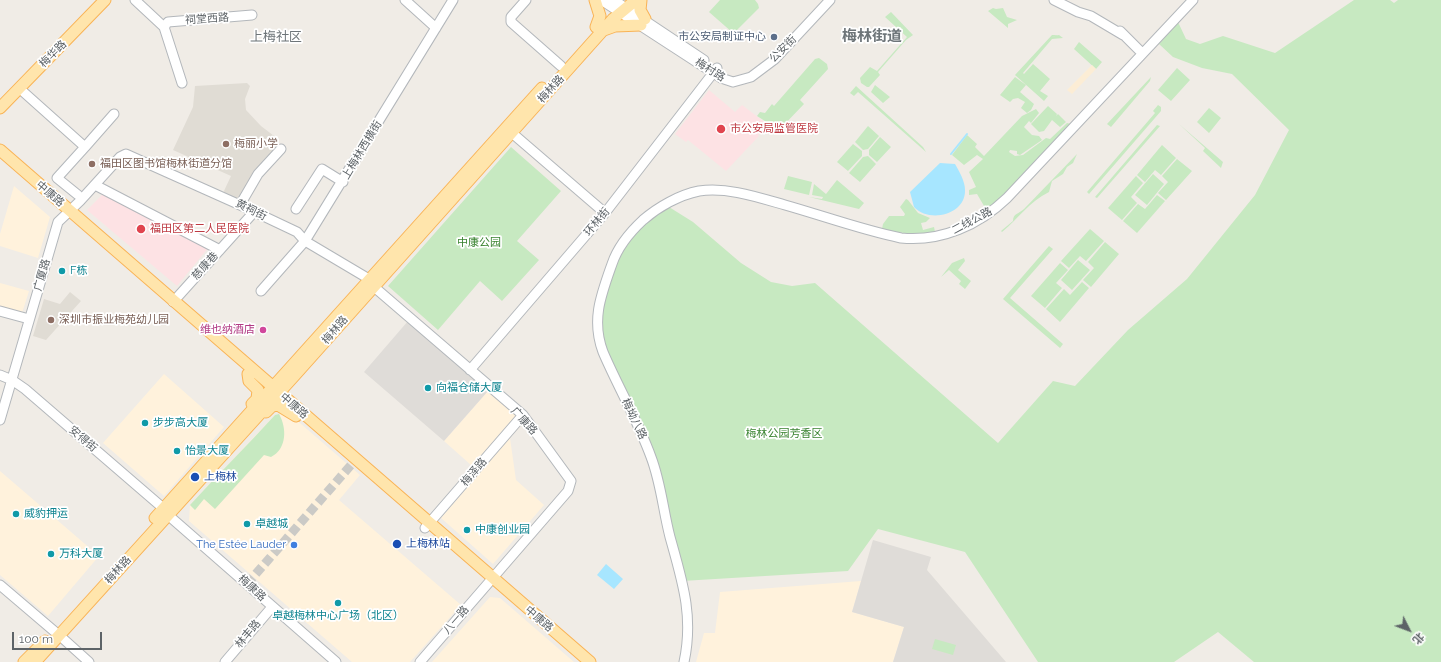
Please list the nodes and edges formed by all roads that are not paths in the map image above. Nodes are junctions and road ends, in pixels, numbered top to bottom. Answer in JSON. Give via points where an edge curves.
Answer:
{"nodes":[{"id":1,"x":95,"y":0,"type":"edge"},
{"id":2,"x":105,"y":0,"type":"edge"},
{"id":3,"x":135,"y":0,"type":"edge"},
{"id":4,"x":405,"y":0,"type":"edge"},
{"id":5,"x":452,"y":0,"type":"edge"},
{"id":6,"x":526,"y":0,"type":"edge"},
{"id":7,"x":596,"y":0,"type":"edge"},
{"id":8,"x":601,"y":0,"type":"edge"},
{"id":9,"x":636,"y":0,"type":"edge"},
{"id":10,"x":641,"y":0,"type":"edge"},
{"id":11,"x":830,"y":0,"type":"edge"},
{"id":12,"x":1050,"y":0,"type":"edge"},
{"id":13,"x":1054,"y":0,"type":"edge"},
{"id":14,"x":1193,"y":0,"type":"edge"},
{"id":15,"x":824,"y":3,"type":"edge"},
{"id":16,"x":620,"y":5,"type":"edge"},
{"id":17,"x":1080,"y":13,"type":"junction"},
{"id":18,"x":252,"y":15,"type":"dead end"},
{"id":19,"x":643,"y":22,"type":"junction"},
{"id":20,"x":164,"y":27,"type":"junction"},
{"id":21,"x":436,"y":28,"type":"junction"},
{"id":22,"x":599,"y":29,"type":"junction"},
{"id":23,"x":1142,"y":53,"type":"junction"},
{"id":24,"x":561,"y":66,"type":"junction"},
{"id":25,"x":715,"y":71,"type":"junction"},
{"id":26,"x":736,"y":82,"type":"joint"},
{"id":27,"x":182,"y":83,"type":"dead end"},
{"id":28,"x":19,"y":88,"type":"junction"},
{"id":29,"x":0,"y":99,"type":"edge"},
{"id":30,"x":0,"y":108,"type":"edge"},
{"id":31,"x":114,"y":114,"type":"dead end"},
{"id":32,"x":512,"y":133,"type":"junction"},
{"id":33,"x":85,"y":147,"type":"junction"},
{"id":34,"x":281,"y":149,"type":"dead end"},
{"id":35,"x":0,"y":150,"type":"edge"},
{"id":36,"x":126,"y":154,"type":"joint"},
{"id":37,"x":0,"y":160,"type":"edge"},
{"id":38,"x":343,"y":182,"type":"junction"},
{"id":39,"x":95,"y":185,"type":"junction"},
{"id":40,"x":78,"y":195,"type":"dead end"},
{"id":41,"x":670,"y":202,"type":"joint"},
{"id":42,"x":240,"y":205,"type":"junction"},
{"id":43,"x":296,"y":209,"type":"dead end"},
{"id":44,"x":254,"y":212,"type":"junction"},
{"id":45,"x":67,"y":213,"type":"junction"},
{"id":46,"x":605,"y":213,"type":"junction"},
{"id":47,"x":305,"y":241,"type":"junction"},
{"id":48,"x":220,"y":250,"type":"junction"},
{"id":49,"x":371,"y":283,"type":"junction"},
{"id":50,"x":261,"y":291,"type":"dead end"},
{"id":51,"x":173,"y":302,"type":"junction"},
{"id":52,"x":0,"y":311,"type":"edge"},
{"id":53,"x":29,"y":319,"type":"junction"},
{"id":54,"x":470,"y":370,"type":"junction"},
{"id":55,"x":250,"y":372,"type":"junction"},
{"id":56,"x":292,"y":372,"type":"junction"},
{"id":57,"x":0,"y":375,"type":"edge"},
{"id":58,"x":0,"y":378,"type":"edge"},
{"id":59,"x":11,"y":382,"type":"junction"},
{"id":60,"x":273,"y":392,"type":"junction"},
{"id":61,"x":298,"y":414,"type":"junction"},
{"id":62,"x":523,"y":415,"type":"junction"},
{"id":63,"x":248,"y":419,"type":"junction"},
{"id":64,"x":0,"y":420,"type":"edge"},
{"id":65,"x":164,"y":511,"type":"junction"},
{"id":66,"x":427,"y":526,"type":"junction"},
{"id":67,"x":489,"y":580,"type":"junction"},
{"id":68,"x":0,"y":585,"type":"edge"},
{"id":69,"x":272,"y":607,"type":"junction"},
{"id":70,"x":56,"y":633,"type":"junction"},
{"id":71,"x":325,"y":658,"type":"edge"},
{"id":72,"x":24,"y":662,"type":"edge"},
{"id":73,"x":35,"y":662,"type":"edge"},
{"id":74,"x":89,"y":662,"type":"edge"},
{"id":75,"x":225,"y":662,"type":"edge"},
{"id":76,"x":336,"y":662,"type":"edge"},
{"id":77,"x":420,"y":662,"type":"edge"},
{"id":78,"x":579,"y":662,"type":"edge"},
{"id":79,"x":590,"y":662,"type":"edge"},
{"id":80,"x":684,"y":662,"type":"edge"}],
"edges":[{"from":1,"to":29,"type":"main road","name":"梅华路"},
{"from":2,"to":28,"type":"main road","name":"梅华路"},
{"from":3,"to":20,"type":"street"},
{"from":4,"to":21,"type":"street"},
{"from":5,"to":21,"type":"street","name":"上梅林西横街"},
{"from":6,"to":24,"type":"street","via":[[511,17],[511,22]]},
{"from":7,"to":22,"type":"main road","via":[[600,16]]},
{"from":8,"to":16,"type":"street","name":"梅村路"},
{"from":9,"to":16,"type":"main road","name":"梅林路"},
{"from":10,"to":19,"type":"main road"},
{"from":11,"to":15,"type":"street","name":"公安街"},
{"from":12,"to":17,"type":"street"},
{"from":13,"to":17,"type":"street"},
{"from":14,"to":23,"type":"street","name":"二线公路"},
{"from":15,"to":26,"type":"street","name":"公安街","via":[[775,58],[751,77]]},
{"from":16,"to":19,"type":"street","name":"梅村路"},
{"from":16,"to":22,"type":"main road","name":"梅林路"},
{"from":17,"to":23,"type":"street","via":[[1123,35]]},
{"from":18,"to":20,"type":"street","name":"祠堂西路","via":[[168,22]]},
{"from":19,"to":22,"type":"main road"},
{"from":19,"to":25,"type":"street","name":"梅村路"},
{"from":20,"to":27,"type":"street"},
{"from":21,"to":38,"type":"street","name":"上梅林西横街"},
{"from":22,"to":24,"type":"main road","name":"梅林路"},
{"from":22,"to":32,"type":"main road","name":"梅林路"},
{"from":23,"to":41,"type":"street","name":"二线公路","via":[[998,207],[963,228],[939,237],[896,237],[730,191],[698,192]]},
{"from":24,"to":49,"type":"main road","name":"梅林路"},
{"from":25,"to":26,"type":"street","name":"梅村路"},
{"from":25,"to":46,"type":"street","name":"环林街"},
{"from":28,"to":30,"type":"main road","name":"梅华路"},
{"from":28,"to":33,"type":"street"},
{"from":31,"to":33,"type":"street"},
{"from":32,"to":46,"type":"street"},
{"from":32,"to":49,"type":"main road","name":"梅林路"},
{"from":33,"to":40,"type":"street","via":[[57,178]]},
{"from":34,"to":42,"type":"street","via":[[258,174]]},
{"from":35,"to":45,"type":"main road","name":"中康路"},
{"from":36,"to":39,"type":"street","name":"广厦路","via":[[120,157]]},
{"from":36,"to":42,"type":"street","name":"黄祠街"},
{"from":37,"to":45,"type":"main road","name":"中康路"},
{"from":38,"to":43,"type":"street","via":[[322,169]]},
{"from":38,"to":47,"type":"street","name":"上梅林西横街"},
{"from":39,"to":45,"type":"street","name":"广厦路"},
{"from":39,"to":48,"type":"street"},
{"from":41,"to":80,"type":"street","name":"梅坳八路","via":[[648,216],[619,248],[598,309],[597,325],[603,352],[651,456],[659,480],[668,530],[686,598],[688,644]]},
{"from":42,"to":44,"type":"street","name":"黄祠街"},
{"from":44,"to":47,"type":"street","name":"黄祠街","via":[[297,232]]},
{"from":44,"to":48,"type":"street","name":"慈康巷"},
{"from":45,"to":51,"type":"main road","name":"中康路"},
{"from":45,"to":53,"type":"street","name":"广厦路","via":[[55,228]]},
{"from":45,"to":55,"type":"main road","name":"中康路"},
{"from":46,"to":54,"type":"street","name":"环林街"},
{"from":47,"to":49,"type":"street","name":"黄祠街"},
{"from":47,"to":50,"type":"street","name":"上梅林西横街"},
{"from":48,"to":51,"type":"street","name":"慈康巷"},
{"from":49,"to":54,"type":"street","name":"广康路"},
{"from":49,"to":56,"type":"main road","name":"梅林路"},
{"from":51,"to":55,"type":"main road","name":"中康路"},
{"from":52,"to":53,"type":"street"},
{"from":53,"to":59,"type":"street","name":"广厦路"},
{"from":54,"to":62,"type":"street","name":"广康路"},
{"from":55,"to":56,"type":"main road","via":[[270,379],[276,378],[282,372]]},
{"from":55,"to":60,"type":"main road","name":"中康路"},
{"from":55,"to":63,"type":"main road","via":[[249,381],[258,390],[258,396]]},
{"from":56,"to":60,"type":"main road","name":"梅林路"},
{"from":56,"to":61,"type":"main road","via":[[288,393],[298,404]]},
{"from":57,"to":59,"type":"street","name":"安得街"},
{"from":58,"to":59,"type":"street","name":"安得街"},
{"from":59,"to":64,"type":"street","name":"广厦路"},
{"from":59,"to":65,"type":"street","name":"安得街","via":[[26,389]]},
{"from":60,"to":61,"type":"main road","name":"中康路"},
{"from":60,"to":63,"type":"main road","name":"梅林路"},
{"from":61,"to":63,"type":"main road","via":[[276,405],[262,417]]},
{"from":61,"to":66,"type":"main road","name":"中康路"},
{"from":62,"to":66,"type":"street","name":"梅泽路"},
{"from":62,"to":67,"type":"street","name":"广康路","via":[[569,477],[570,486]]},
{"from":63,"to":65,"type":"main road","name":"梅林路"},
{"from":65,"to":69,"type":"street","name":"梅康路"},
{"from":65,"to":70,"type":"main road","name":"梅林路"},
{"from":66,"to":67,"type":"main road","name":"中康路"},
{"from":67,"to":77,"type":"street","name":"八一路"},
{"from":67,"to":78,"type":"main road","name":"中康路"},
{"from":67,"to":79,"type":"main road","name":"中康路"},
{"from":68,"to":70,"type":"street"},
{"from":69,"to":71,"type":"street","name":"梅康路"},
{"from":69,"to":75,"type":"street","name":"林丰路"},
{"from":70,"to":72,"type":"main road","name":"梅林路"},
{"from":70,"to":73,"type":"main road","name":"梅林路"},
{"from":70,"to":74,"type":"street"},
{"from":71,"to":76,"type":"street","name":"梅康路"}]}
